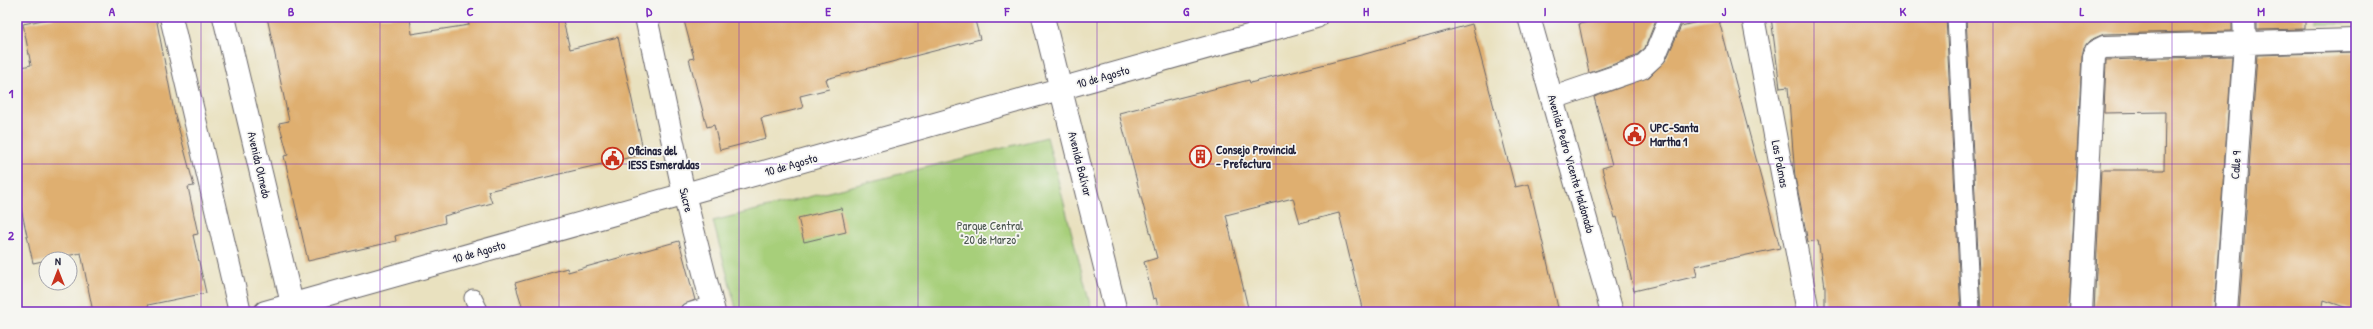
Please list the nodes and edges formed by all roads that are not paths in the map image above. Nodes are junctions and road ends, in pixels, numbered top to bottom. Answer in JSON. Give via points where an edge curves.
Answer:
{"nodes":[{"id":1,"x":170,"y":17,"type":"edge"},
{"id":2,"x":224,"y":17,"type":"edge"},
{"id":3,"x":646,"y":17,"type":"edge"},
{"id":4,"x":1043,"y":17,"type":"edge"},
{"id":5,"x":1316,"y":17,"type":"edge"},
{"id":6,"x":1529,"y":17,"type":"edge"},
{"id":7,"x":1671,"y":17,"type":"edge"},
{"id":8,"x":1753,"y":17,"type":"edge"},
{"id":9,"x":1956,"y":17,"type":"edge"},
{"id":10,"x":2244,"y":17,"type":"edge"},
{"id":11,"x":2356,"y":40,"type":"edge"},
{"id":12,"x":2245,"y":43,"type":"junction"},
{"id":13,"x":1061,"y":89,"type":"junction"},
{"id":14,"x":1553,"y":98,"type":"junction"},
{"id":15,"x":684,"y":194,"type":"junction"},
{"id":16,"x":293,"y":308,"type":"edge"},
{"id":17,"x":713,"y":308,"type":"edge"},
{"id":18,"x":240,"y":312,"type":"edge"},
{"id":19,"x":265,"y":312,"type":"edge"},
{"id":20,"x":689,"y":312,"type":"edge"},
{"id":21,"x":1116,"y":312,"type":"edge"},
{"id":22,"x":1612,"y":312,"type":"edge"},
{"id":23,"x":1808,"y":312,"type":"edge"},
{"id":24,"x":1971,"y":312,"type":"edge"},
{"id":25,"x":2081,"y":312,"type":"edge"},
{"id":26,"x":2226,"y":312,"type":"edge"}],
"edges":[{"from":1,"to":18,"type":"street"},
{"from":2,"to":16,"type":"street","name":"Avenida Olmedo"},
{"from":3,"to":15,"type":"street","name":"Sucre"},
{"from":4,"to":13,"type":"street","name":"Avenida Bolívar"},
{"from":5,"to":13,"type":"street","name":"10 de Agosto"},
{"from":6,"to":14,"type":"street","name":"Avenida Pedro Vicente Maldonado"},
{"from":7,"to":14,"type":"street","via":[[1655,55],[1641,68]]},
{"from":8,"to":23,"type":"street","name":"Las Palmas"},
{"from":9,"to":24,"type":"lane"},
{"from":10,"to":12,"type":"street","name":"Calle 9"},
{"from":11,"to":12,"type":"street"},
{"from":12,"to":25,"type":"street","via":[[2104,47],[2096,51]]},
{"from":12,"to":26,"type":"street","name":"Calle 9"},
{"from":13,"to":15,"type":"street","name":"10 de Agosto"},
{"from":13,"to":21,"type":"street","name":"Avenida Bolívar"},
{"from":14,"to":22,"type":"street","name":"Avenida Pedro Vicente Maldonado"},
{"from":15,"to":16,"type":"street","name":"10 de Agosto"},
{"from":15,"to":17,"type":"street","name":"Sucre"},
{"from":16,"to":19,"type":"street","name":"10 de Agosto"},
{"from":17,"to":20,"type":"lane"}]}
